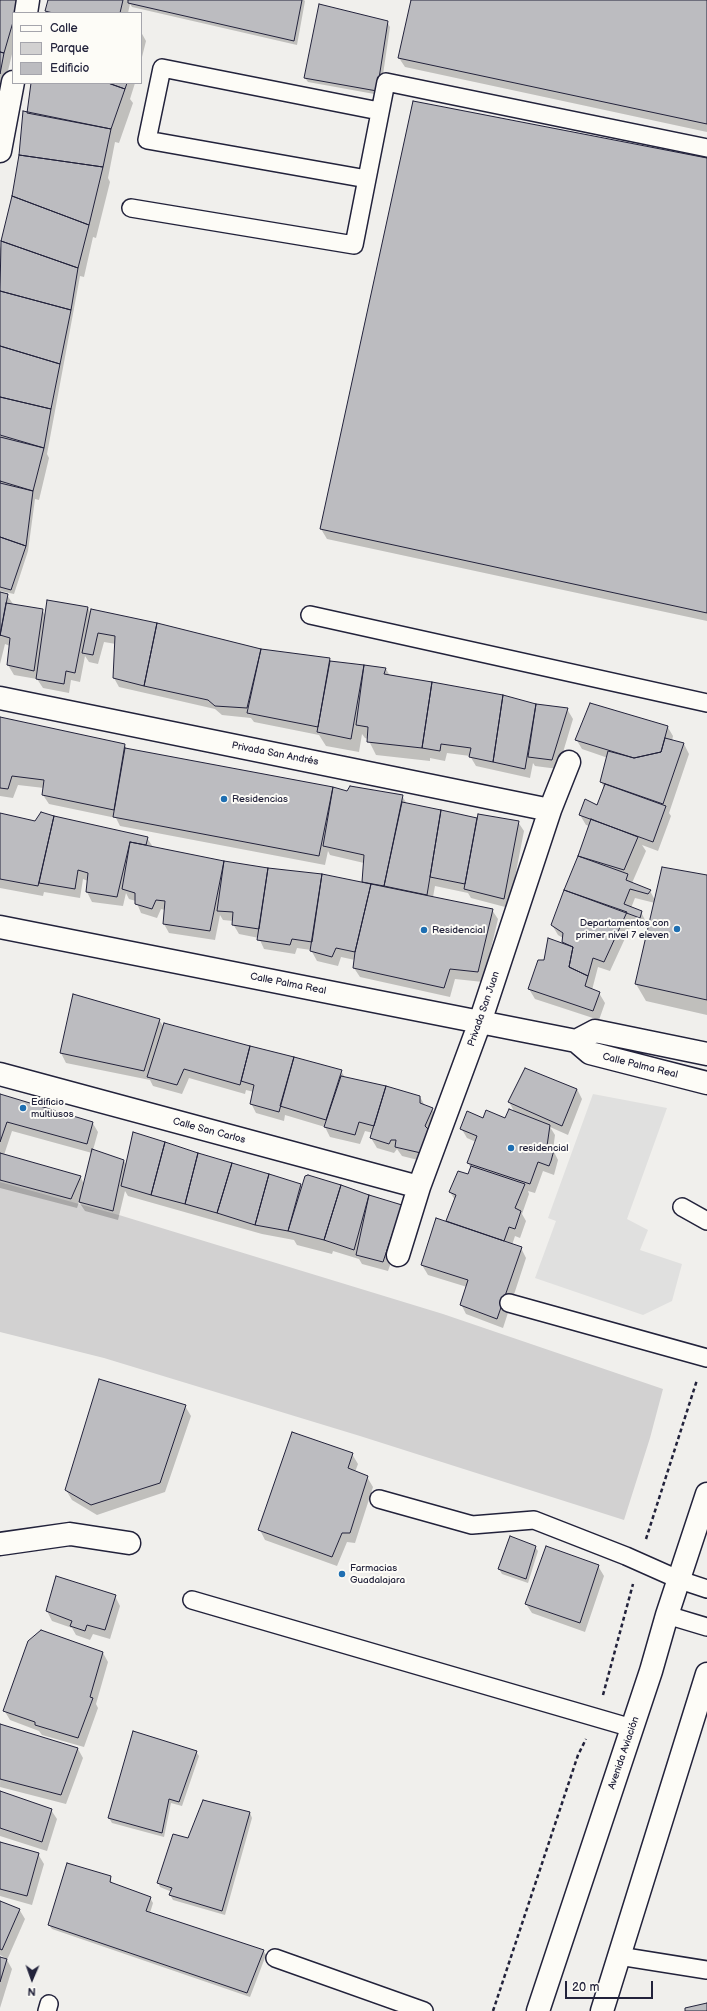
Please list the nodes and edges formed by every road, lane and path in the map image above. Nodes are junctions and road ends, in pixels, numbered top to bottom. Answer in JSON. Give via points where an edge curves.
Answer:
{"nodes":[{"id":1,"x":28,"y":0,"type":"edge"},
{"id":2,"x":26,"y":12,"type":"edge"},
{"id":3,"x":13,"y":84,"type":"edge"},
{"id":4,"x":379,"y":111,"type":"junction"},
{"id":5,"x":707,"y":148,"type":"edge"},
{"id":6,"x":0,"y":151,"type":"edge"},
{"id":7,"x":367,"y":179,"type":"junction"},
{"id":8,"x":131,"y":208,"type":"dead end"},
{"id":9,"x":310,"y":615,"type":"dead end"},
{"id":10,"x":0,"y":698,"type":"edge"},
{"id":11,"x":707,"y":703,"type":"edge"},
{"id":12,"x":569,"y":762,"type":"dead end"},
{"id":13,"x":550,"y":810,"type":"junction"},
{"id":14,"x":0,"y":927,"type":"edge"},
{"id":15,"x":480,"y":1022,"type":"junction"},
{"id":16,"x":576,"y":1042,"type":"junction"},
{"id":17,"x":707,"y":1054,"type":"edge"},
{"id":18,"x":0,"y":1074,"type":"edge"},
{"id":19,"x":707,"y":1083,"type":"edge"},
{"id":20,"x":419,"y":1187,"type":"junction"},
{"id":21,"x":682,"y":1207,"type":"dead end"},
{"id":22,"x":707,"y":1221,"type":"edge"},
{"id":23,"x":398,"y":1255,"type":"dead end"},
{"id":24,"x":508,"y":1303,"type":"dead end"},
{"id":25,"x":706,"y":1358,"type":"edge"},
{"id":26,"x":707,"y":1494,"type":"edge"},
{"id":27,"x":379,"y":1499,"type":"dead end"},
{"id":28,"x":129,"y":1543,"type":"dead end"},
{"id":29,"x":0,"y":1544,"type":"edge"},
{"id":30,"x":639,"y":1562,"type":"junction"},
{"id":31,"x":680,"y":1580,"type":"junction"},
{"id":32,"x":707,"y":1589,"type":"edge"},
{"id":33,"x":192,"y":1600,"type":"dead end"},
{"id":34,"x":667,"y":1615,"type":"junction"},
{"id":35,"x":707,"y":1627,"type":"edge"},
{"id":36,"x":707,"y":1674,"type":"edge"},
{"id":37,"x":597,"y":1717,"type":"junction"},
{"id":38,"x":632,"y":1728,"type":"junction"},
{"id":39,"x":619,"y":1956,"type":"junction"},
{"id":40,"x":275,"y":1958,"type":"dead end"},
{"id":41,"x":707,"y":1970,"type":"edge"},
{"id":42,"x":424,"y":2011,"type":"edge"},
{"id":43,"x":493,"y":2011,"type":"edge"},
{"id":44,"x":538,"y":2011,"type":"edge"},
{"id":45,"x":602,"y":2011,"type":"edge"}],
"edges":[{"from":1,"to":2,"type":"street"},
{"from":3,"to":6,"type":"street"},
{"from":4,"to":5,"type":"lane","via":[[386,82]]},
{"from":4,"to":7,"type":"lane"},
{"from":4,"to":7,"type":"lane","via":[[162,68],[148,140]]},
{"from":7,"to":8,"type":"lane","via":[[354,245]]},
{"from":9,"to":11,"type":"lane"},
{"from":10,"to":13,"type":"street","name":"Privada San Andrés"},
{"from":12,"to":13,"type":"street","name":"Privada San Juan"},
{"from":13,"to":15,"type":"street","name":"Privada San Juan"},
{"from":14,"to":15,"type":"street","name":"Calle Palma Real"},
{"from":15,"to":16,"type":"street","name":"Calle Palma Real"},
{"from":15,"to":20,"type":"street","name":"Privada San Juan"},
{"from":16,"to":17,"type":"street","via":[[594,1031]]},
{"from":16,"to":19,"type":"street","name":"Calle Palma Real","via":[[590,1053]]},
{"from":18,"to":20,"type":"street","name":"Calle San Carlos"},
{"from":20,"to":23,"type":"street","name":"Privada San Juan"},
{"from":21,"to":22,"type":"lane"},
{"from":24,"to":25,"type":"lane"},
{"from":25,"to":30,"type":"path"},
{"from":26,"to":31,"type":"street","name":"Avenida Aviación"},
{"from":27,"to":30,"type":"lane","via":[[472,1524],[534,1520]]},
{"from":28,"to":29,"type":"street","via":[[70,1534]]},
{"from":30,"to":31,"type":"lane"},
{"from":30,"to":37,"type":"path"},
{"from":31,"to":32,"type":"lane"},
{"from":31,"to":34,"type":"street","name":"Avenida Aviación"},
{"from":33,"to":37,"type":"lane"},
{"from":34,"to":35,"type":"lane"},
{"from":34,"to":38,"type":"street","name":"Avenida Aviación","via":[[660,1645]]},
{"from":36,"to":39,"type":"street"},
{"from":37,"to":38,"type":"lane"},
{"from":37,"to":43,"type":"path","via":[[578,1755]]},
{"from":38,"to":44,"type":"street","name":"Avenida Aviación"},
{"from":39,"to":41,"type":"lane"},
{"from":39,"to":45,"type":"street"},
{"from":40,"to":42,"type":"lane"}]}
